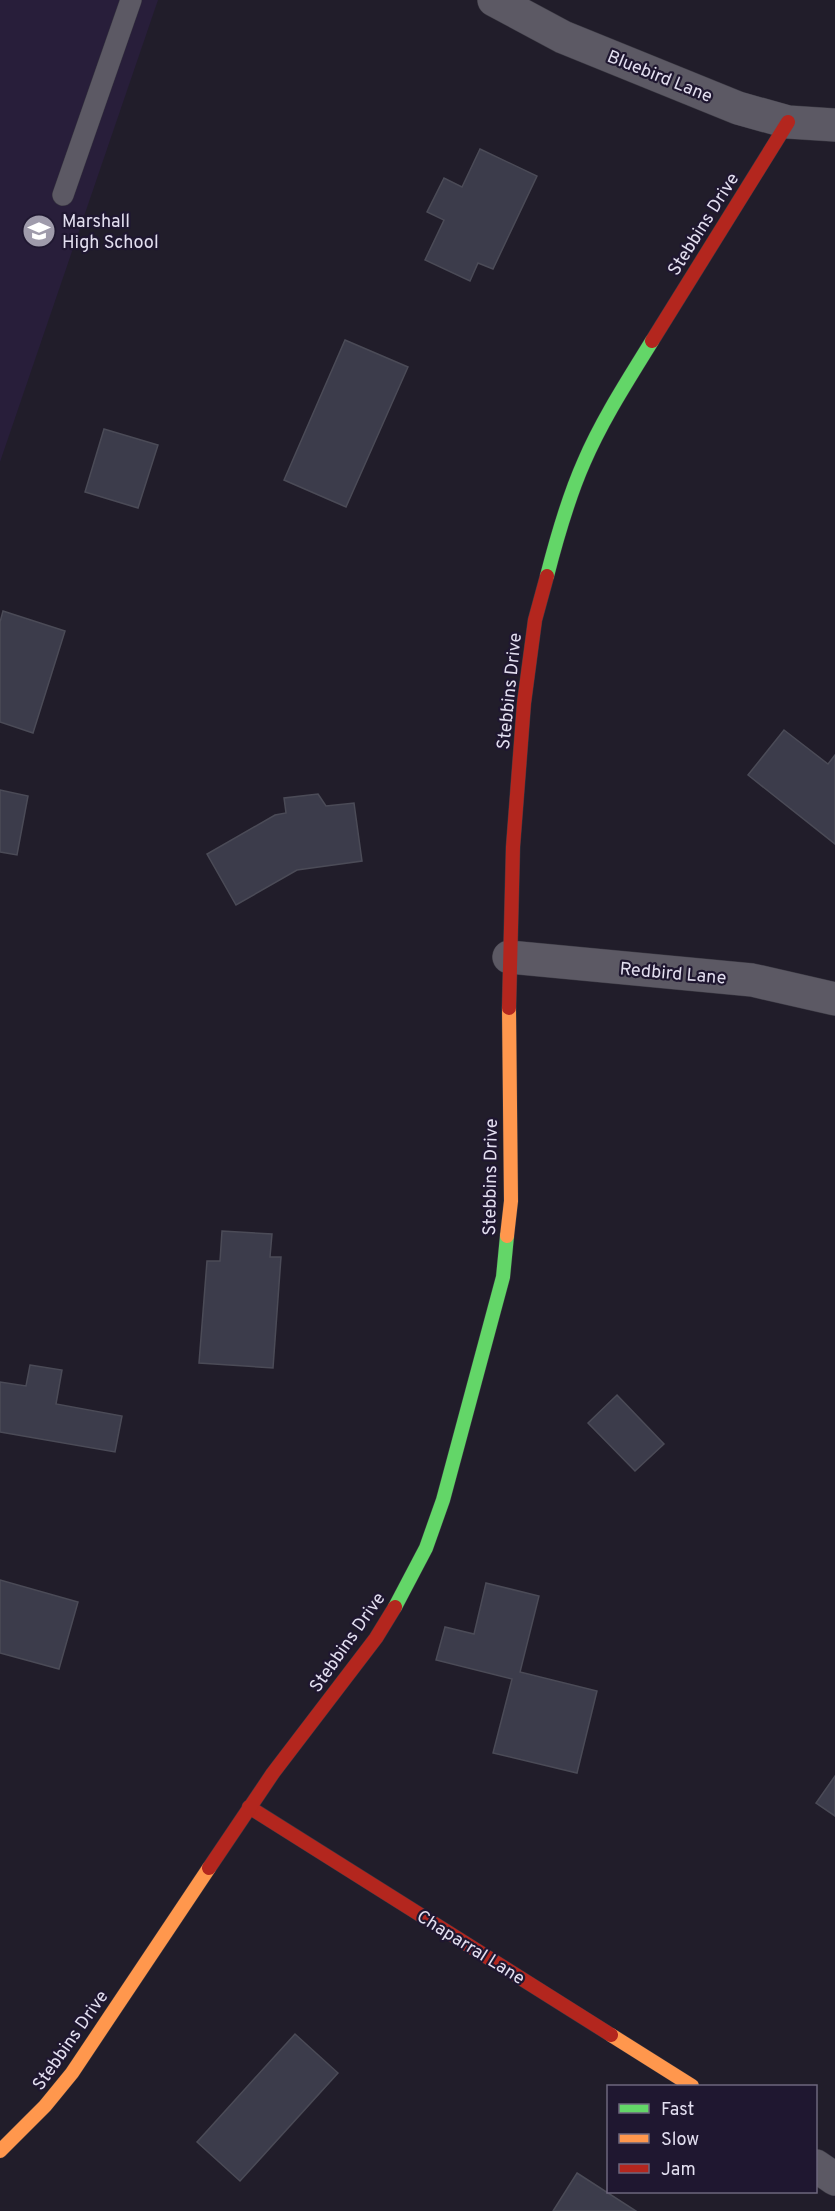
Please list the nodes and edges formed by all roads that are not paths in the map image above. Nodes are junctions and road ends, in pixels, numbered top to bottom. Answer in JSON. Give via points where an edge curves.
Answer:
{"nodes":[{"id":1,"x":131,"y":0,"type":"edge"},
{"id":2,"x":494,"y":0,"type":"edge"},
{"id":3,"x":788,"y":122,"type":"junction"},
{"id":4,"x":835,"y":125,"type":"edge"},
{"id":5,"x":63,"y":195,"type":"dead end"},
{"id":6,"x":508,"y":957,"type":"junction"},
{"id":7,"x":835,"y":999,"type":"edge"},
{"id":8,"x":249,"y":1807,"type":"junction"},
{"id":9,"x":690,"y":2085,"type":"edge"},
{"id":10,"x":0,"y":2151,"type":"edge"},
{"id":11,"x":817,"y":2167,"type":"edge"},
{"id":12,"x":835,"y":2179,"type":"edge"}],
"edges":[{"from":1,"to":5,"type":"lane"},
{"from":2,"to":3,"type":"street","name":"Bluebird Lane","via":[[563,37],[738,108]]},
{"from":3,"to":4,"type":"street","name":"Bluebird Lane"},
{"from":3,"to":6,"type":"street","name":"Stebbins Drive","via":[[623,387],[584,461],[556,540],[536,621],[524,703]]},
{"from":6,"to":7,"type":"street","name":"Redbird Lane","via":[[752,980]]},
{"from":6,"to":8,"type":"street","name":"Stebbins Drive","via":[[511,1201],[503,1277],[443,1500],[426,1548],[376,1638]]},
{"from":8,"to":9,"type":"street","name":"Chaparral Lane"},
{"from":8,"to":10,"type":"street","name":"Stebbins Drive","via":[[72,2073]]},
{"from":11,"to":12,"type":"street"}]}
